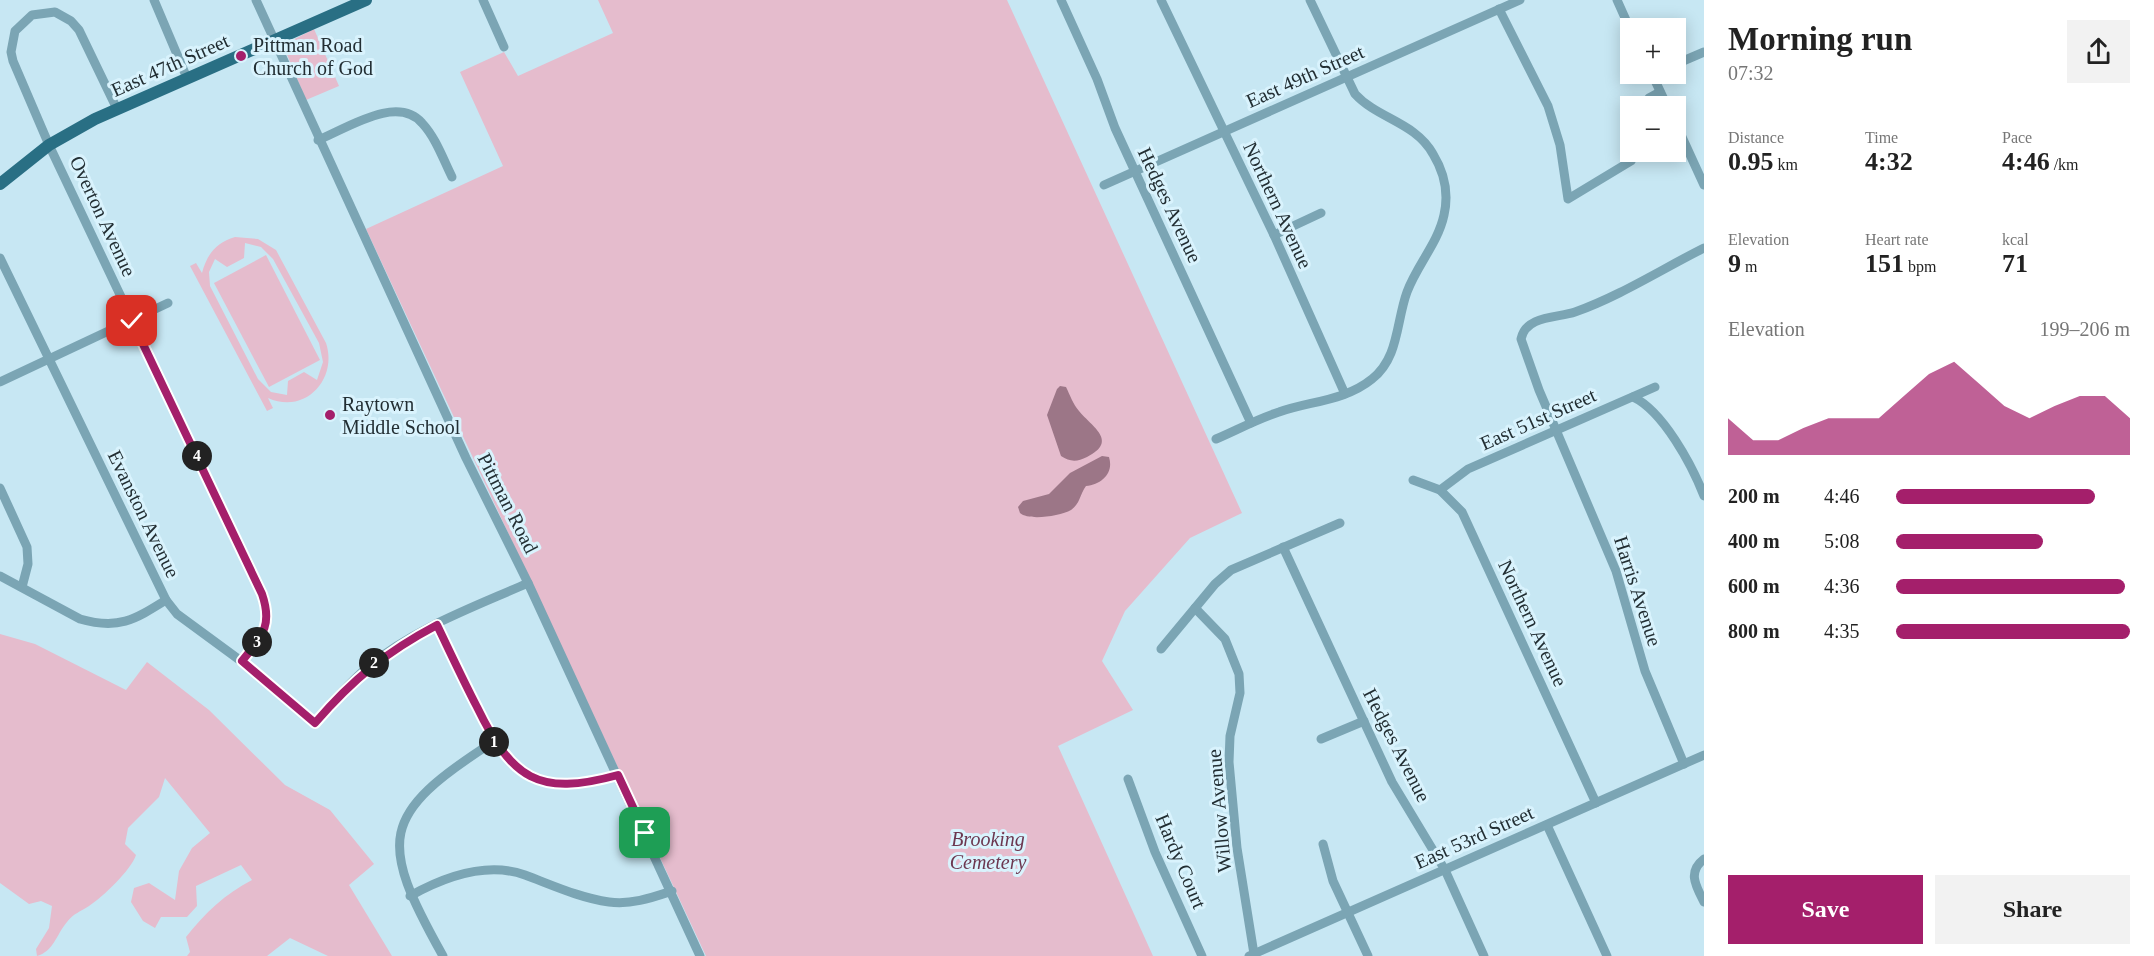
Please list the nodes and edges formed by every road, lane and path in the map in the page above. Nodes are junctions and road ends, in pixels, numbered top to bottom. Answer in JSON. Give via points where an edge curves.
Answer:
{"nodes":[{"id":1,"x":154,"y":0,"type":"edge"},
{"id":2,"x":256,"y":0,"type":"edge"},
{"id":3,"x":366,"y":0,"type":"edge"},
{"id":4,"x":483,"y":0,"type":"edge"},
{"id":5,"x":1061,"y":0,"type":"edge"},
{"id":6,"x":1161,"y":0,"type":"edge"},
{"id":7,"x":1310,"y":0,"type":"edge"},
{"id":8,"x":1520,"y":0,"type":"edge"},
{"id":9,"x":1617,"y":0,"type":"edge"},
{"id":10,"x":1499,"y":9,"type":"junction"},
{"id":11,"x":1625,"y":18,"type":"edge"},
{"id":12,"x":274,"y":40,"type":"junction"},
{"id":13,"x":504,"y":47,"type":"dead end"},
{"id":14,"x":1704,"y":52,"type":"edge"},
{"id":15,"x":1686,"y":60,"type":"edge"},
{"id":16,"x":187,"y":78,"type":"junction"},
{"id":17,"x":1347,"y":78,"type":"junction"},
{"id":18,"x":1657,"y":84,"type":"edge"},
{"id":19,"x":1660,"y":92,"type":"junction"},
{"id":20,"x":1653,"y":96,"type":"edge"},
{"id":21,"x":1662,"y":96,"type":"edge"},
{"id":22,"x":117,"y":109,"type":"junction"},
{"id":23,"x":1224,"y":132,"type":"junction"},
{"id":24,"x":318,"y":140,"type":"junction"},
{"id":25,"x":1686,"y":141,"type":"edge"},
{"id":26,"x":49,"y":145,"type":"junction"},
{"id":27,"x":1629,"y":162,"type":"edge"},
{"id":28,"x":1700,"y":165,"type":"edge"},
{"id":29,"x":1135,"y":171,"type":"junction"},
{"id":30,"x":452,"y":177,"type":"dead end"},
{"id":31,"x":0,"y":184,"type":"edge"},
{"id":32,"x":1104,"y":185,"type":"dead end"},
{"id":33,"x":1704,"y":185,"type":"edge"},
{"id":34,"x":1321,"y":213,"type":"dead end"},
{"id":35,"x":1274,"y":235,"type":"junction"},
{"id":36,"x":1704,"y":248,"type":"edge"},
{"id":37,"x":0,"y":258,"type":"edge"},
{"id":38,"x":168,"y":303,"type":"dead end"},
{"id":39,"x":132,"y":321,"type":"junction"},
{"id":40,"x":48,"y":360,"type":"junction"},
{"id":41,"x":0,"y":382,"type":"edge"},
{"id":42,"x":1655,"y":387,"type":"dead end"},
{"id":43,"x":1345,"y":394,"type":"junction"},
{"id":44,"x":1633,"y":397,"type":"junction"},
{"id":45,"x":1251,"y":423,"type":"junction"},
{"id":46,"x":1558,"y":430,"type":"junction"},
{"id":47,"x":1216,"y":439,"type":"dead end"},
{"id":48,"x":1413,"y":480,"type":"dead end"},
{"id":49,"x":0,"y":488,"type":"edge"},
{"id":50,"x":1440,"y":490,"type":"junction"},
{"id":51,"x":1704,"y":496,"type":"edge"},
{"id":52,"x":1340,"y":523,"type":"dead end"},
{"id":53,"x":1283,"y":547,"type":"junction"},
{"id":54,"x":0,"y":576,"type":"edge"},
{"id":55,"x":528,"y":583,"type":"junction"},
{"id":56,"x":22,"y":587,"type":"junction"},
{"id":57,"x":166,"y":600,"type":"junction"},
{"id":58,"x":1195,"y":608,"type":"junction"},
{"id":59,"x":437,"y":625,"type":"junction"},
{"id":60,"x":1161,"y":649,"type":"dead end"},
{"id":61,"x":242,"y":661,"type":"junction"},
{"id":62,"x":1364,"y":721,"type":"junction"},
{"id":63,"x":315,"y":723,"type":"junction"},
{"id":64,"x":315,"y":734,"type":"dead end"},
{"id":65,"x":1321,"y":740,"type":"dead end"},
{"id":66,"x":493,"y":742,"type":"junction"},
{"id":67,"x":1704,"y":755,"type":"edge"},
{"id":68,"x":1684,"y":764,"type":"junction"},
{"id":69,"x":618,"y":775,"type":"junction"},
{"id":70,"x":1128,"y":779,"type":"dead end"},
{"id":71,"x":1596,"y":803,"type":"junction"},
{"id":72,"x":1547,"y":825,"type":"junction"},
{"id":73,"x":1323,"y":844,"type":"dead end"},
{"id":74,"x":1704,"y":859,"type":"edge"},
{"id":75,"x":1445,"y":870,"type":"junction"},
{"id":76,"x":672,"y":891,"type":"junction"},
{"id":77,"x":410,"y":896,"type":"junction"},
{"id":78,"x":1704,"y":902,"type":"edge"},
{"id":79,"x":1349,"y":913,"type":"junction"},
{"id":80,"x":1256,"y":954,"type":"edge"},
{"id":81,"x":443,"y":956,"type":"edge"},
{"id":82,"x":700,"y":956,"type":"edge"},
{"id":83,"x":1202,"y":956,"type":"edge"},
{"id":84,"x":1368,"y":956,"type":"edge"},
{"id":85,"x":1484,"y":956,"type":"edge"},
{"id":86,"x":1607,"y":956,"type":"edge"}],
"edges":[{"from":1,"to":16,"type":"street"},
{"from":2,"to":12,"type":"street","name":"Pittman Road"},
{"from":3,"to":12,"type":"main road","name":"East 47th Street"},
{"from":4,"to":13,"type":"street"},
{"from":5,"to":29,"type":"street","name":"Hedges Avenue"},
{"from":6,"to":23,"type":"street","name":"Northern Avenue"},
{"from":7,"to":17,"type":"street"},
{"from":8,"to":10,"type":"street","name":"East 49th Street"},
{"from":9,"to":11,"type":"street"},
{"from":10,"to":17,"type":"street","name":"East 49th Street"},
{"from":10,"to":27,"type":"street","via":[[1548,106],[1560,145],[1568,199]]},
{"from":12,"to":16,"type":"main road","name":"East 47th Street"},
{"from":12,"to":24,"type":"street","name":"Pittman Road"},
{"from":14,"to":15,"type":"street"},
{"from":16,"to":22,"type":"main road","name":"East 47th Street"},
{"from":17,"to":23,"type":"street","name":"East 49th Street"},
{"from":17,"to":43,"type":"street","via":[[1364,104],[1406,125],[1424,140],[1441,170],[1446,196],[1437,236],[1407,292],[1390,357],[1373,378]]},
{"from":18,"to":19,"type":"street"},
{"from":19,"to":20,"type":"street"},
{"from":19,"to":21,"type":"street"},
{"from":22,"to":26,"type":"main road","name":"East 47th Street"},
{"from":22,"to":26,"type":"street","name":"Overton Avenue","via":[[71,21],[49,12],[32,15],[15,32],[11,52]]},
{"from":23,"to":29,"type":"street","name":"East 49th Street"},
{"from":23,"to":35,"type":"street","name":"Northern Avenue"},
{"from":24,"to":30,"type":"street","via":[[385,112],[407,113],[421,121]]},
{"from":24,"to":55,"type":"street","name":"Pittman Road"},
{"from":25,"to":28,"type":"street"},
{"from":26,"to":31,"type":"main road","name":"East 47th Street"},
{"from":26,"to":39,"type":"street","name":"Overton Avenue"},
{"from":28,"to":33,"type":"street"},
{"from":29,"to":32,"type":"street","name":"East 49th Street"},
{"from":29,"to":45,"type":"street","name":"Hedges Avenue"},
{"from":34,"to":35,"type":"street"},
{"from":35,"to":43,"type":"street","name":"Northern Avenue"},
{"from":36,"to":46,"type":"street","name":"Harris Avenue","via":[[1590,306],[1546,317],[1522,332],[1530,367]]},
{"from":37,"to":40,"type":"street","name":"Evanston Avenue"},
{"from":38,"to":39,"type":"street"},
{"from":39,"to":40,"type":"street"},
{"from":39,"to":61,"type":"street","name":"Overton Avenue","via":[[268,610],[265,631]]},
{"from":40,"to":41,"type":"street"},
{"from":40,"to":57,"type":"street","name":"Evanston Avenue"},
{"from":42,"to":44,"type":"street","name":"East 51st Street"},
{"from":43,"to":45,"type":"street"},
{"from":44,"to":46,"type":"street","name":"East 51st Street"},
{"from":44,"to":51,"type":"street","via":[[1656,413],[1695,474]]},
{"from":45,"to":47,"type":"street"},
{"from":46,"to":50,"type":"street","name":"East 51st Street","via":[[1468,469]]},
{"from":46,"to":68,"type":"street","name":"Harris Avenue","via":[[1616,571],[1645,671]]},
{"from":48,"to":50,"type":"street","name":"Northern Avenue"},
{"from":49,"to":56,"type":"street","via":[[27,547],[28,564]]},
{"from":50,"to":71,"type":"street","name":"Northern Avenue","via":[[1462,513]]},
{"from":52,"to":53,"type":"street"},
{"from":53,"to":58,"type":"street","via":[[1231,570]]},
{"from":53,"to":62,"type":"street","name":"Hedges Avenue"},
{"from":54,"to":56,"type":"street"},
{"from":55,"to":59,"type":"street"},
{"from":55,"to":69,"type":"street","name":"Pittman Road"},
{"from":56,"to":57,"type":"street","via":[[80,619],[106,625],[122,624]]},
{"from":57,"to":61,"type":"street","name":"Evanston Avenue","via":[[177,614]]},
{"from":58,"to":60,"type":"street"},
{"from":58,"to":80,"type":"street","name":"Willow Avenue","via":[[1225,639],[1239,674],[1240,693],[1230,736],[1229,762],[1237,848]]},
{"from":59,"to":63,"type":"street","via":[[400,644],[370,666]]},
{"from":59,"to":66,"type":"street"},
{"from":61,"to":63,"type":"street","name":"Evanston Avenue"},
{"from":62,"to":65,"type":"street"},
{"from":62,"to":75,"type":"street","name":"Hedges Avenue","via":[[1392,782]]},
{"from":63,"to":64,"type":"street"},
{"from":66,"to":69,"type":"street","via":[[515,768],[541,781],[578,784]]},
{"from":66,"to":77,"type":"street","via":[[440,779],[406,814],[398,849]]},
{"from":67,"to":68,"type":"street","name":"East 53rd Street"},
{"from":68,"to":71,"type":"street","name":"East 53rd Street"},
{"from":69,"to":76,"type":"street","name":"Pittman Road"},
{"from":70,"to":83,"type":"street","name":"Hardy Court","via":[[1155,852]]},
{"from":71,"to":72,"type":"street","name":"East 53rd Street"},
{"from":72,"to":75,"type":"street","name":"East 53rd Street"},
{"from":72,"to":86,"type":"street"},
{"from":73,"to":79,"type":"street","via":[[1333,881]]},
{"from":74,"to":78,"type":"street","via":[[1693,877]]},
{"from":75,"to":79,"type":"street","name":"East 53rd Street"},
{"from":75,"to":85,"type":"street","name":"Hedges Avenue"},
{"from":76,"to":77,"type":"street","via":[[639,901],[607,902],[523,874],[492,870],[448,878]]},
{"from":76,"to":82,"type":"street","name":"Pittman Road"},
{"from":77,"to":81,"type":"street"},
{"from":79,"to":80,"type":"street","name":"East 53rd Street"},
{"from":79,"to":84,"type":"street"}]}
